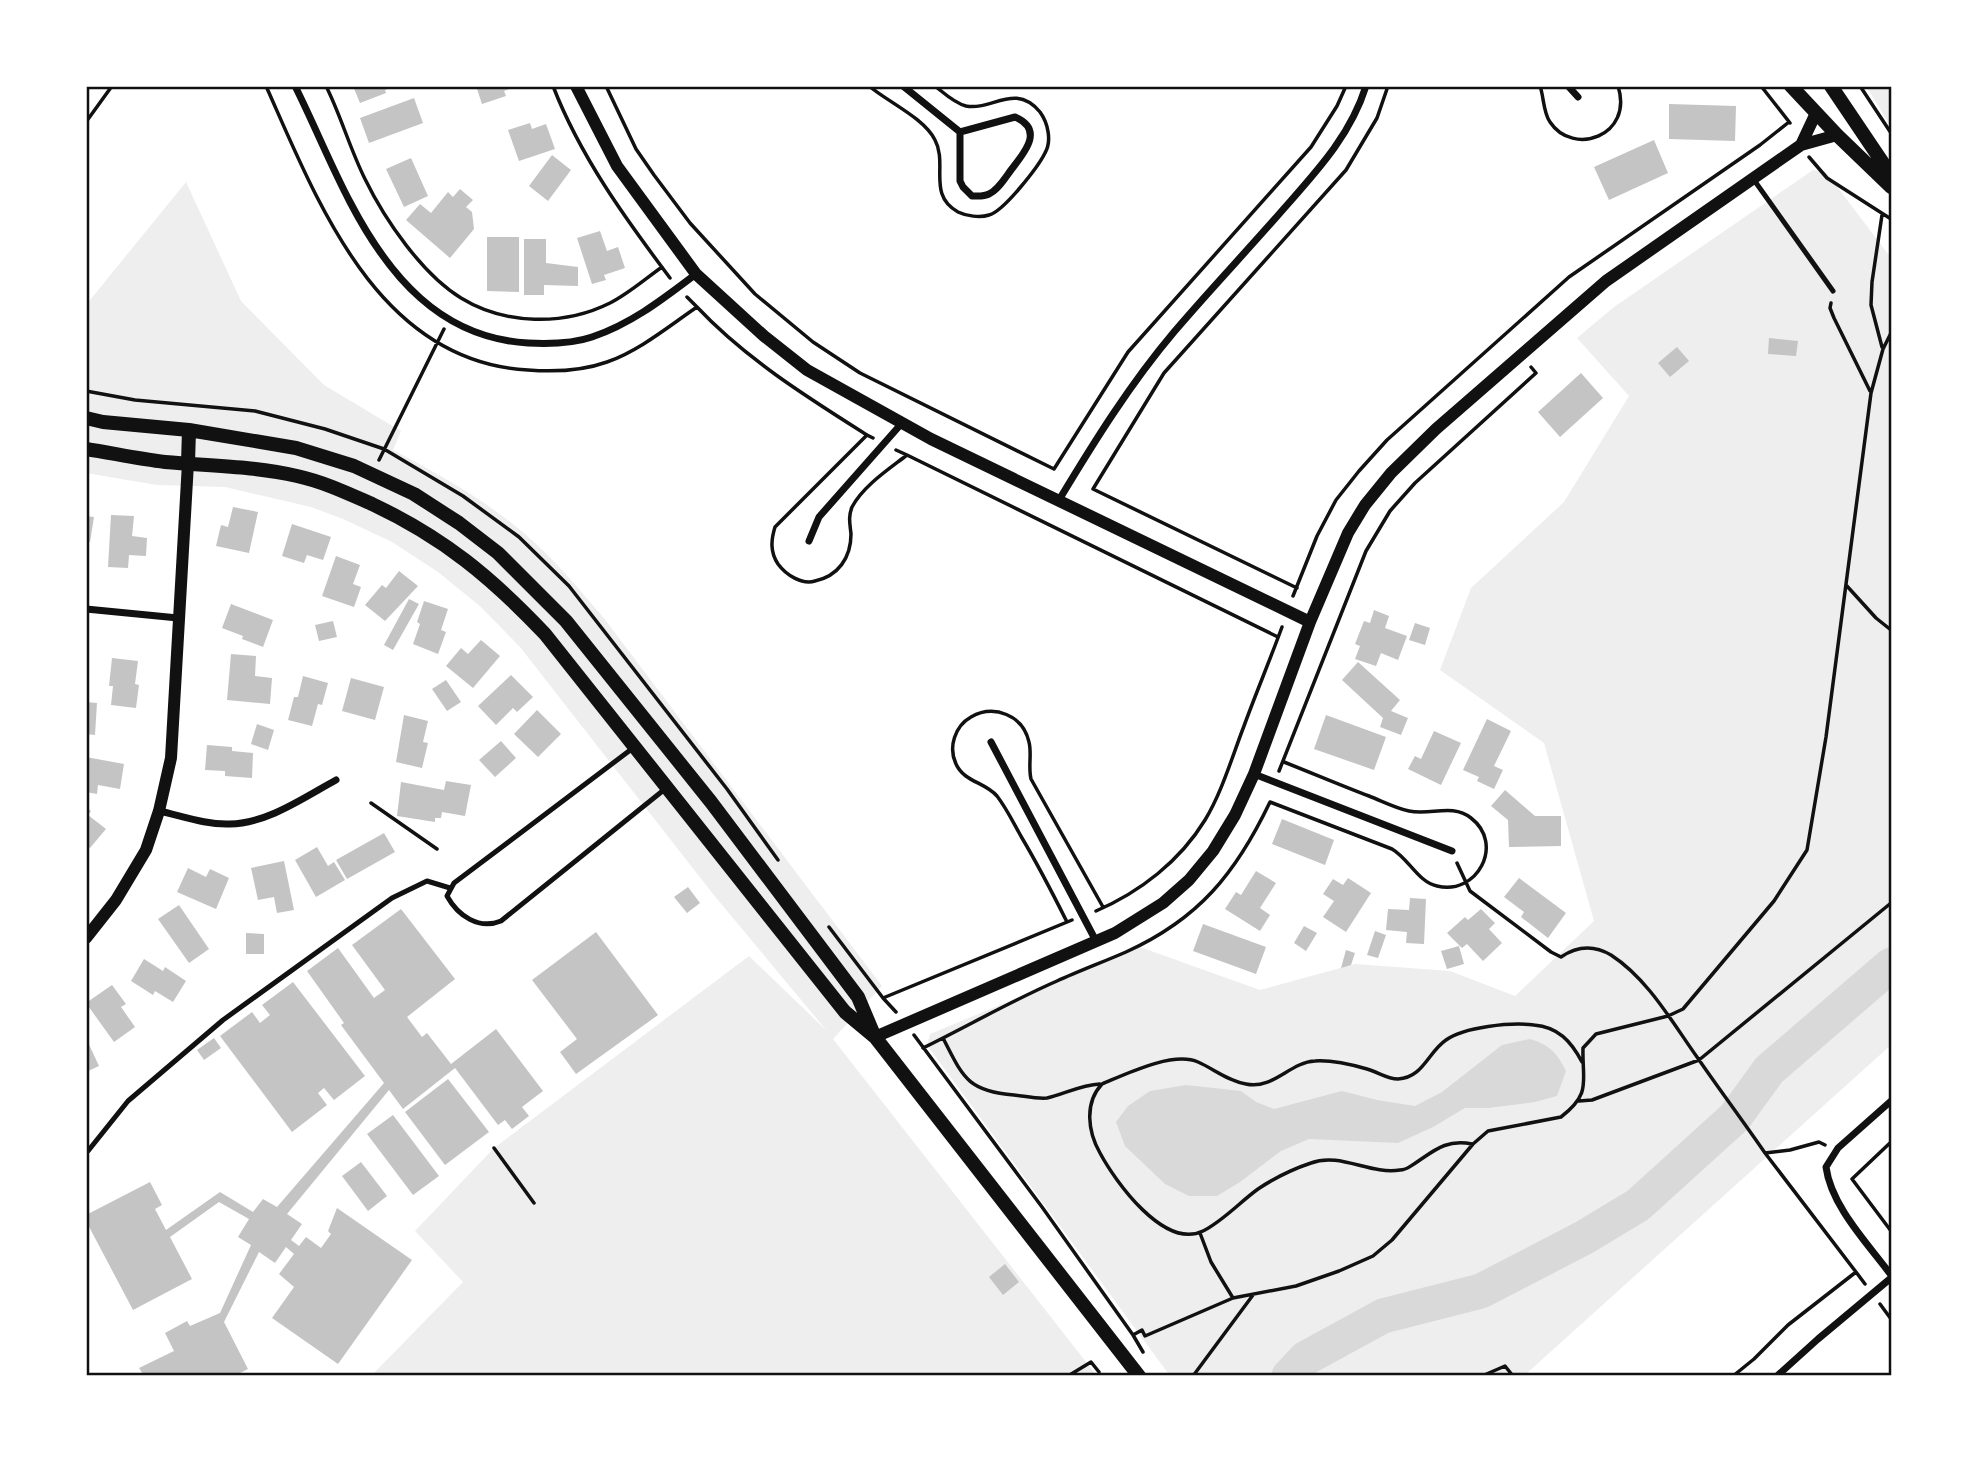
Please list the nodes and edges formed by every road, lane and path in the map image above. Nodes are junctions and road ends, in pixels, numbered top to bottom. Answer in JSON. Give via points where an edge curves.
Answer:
{"nodes":[{"id":1,"x":111,"y":86,"type":"edge"},
{"id":2,"x":266,"y":86,"type":"edge"},
{"id":3,"x":295,"y":86,"type":"edge"},
{"id":4,"x":326,"y":86,"type":"edge"},
{"id":5,"x":554,"y":86,"type":"edge"},
{"id":6,"x":576,"y":86,"type":"edge"},
{"id":7,"x":606,"y":86,"type":"edge"},
{"id":8,"x":903,"y":86,"type":"edge"},
{"id":9,"x":1366,"y":86,"type":"edge"},
{"id":10,"x":1388,"y":86,"type":"edge"},
{"id":11,"x":1540,"y":86,"type":"edge"},
{"id":12,"x":1568,"y":86,"type":"edge"},
{"id":13,"x":1618,"y":86,"type":"edge"},
{"id":14,"x":1761,"y":86,"type":"edge"},
{"id":15,"x":1791,"y":86,"type":"edge"},
{"id":16,"x":1831,"y":86,"type":"edge"},
{"id":17,"x":1860,"y":86,"type":"edge"},
{"id":18,"x":1578,"y":97,"type":"dead end"},
{"id":19,"x":1848,"y":111,"type":"junction"},
{"id":20,"x":1816,"y":113,"type":"junction"},
{"id":21,"x":86,"y":122,"type":"edge"},
{"id":22,"x":960,"y":132,"type":"junction"},
{"id":23,"x":1891,"y":133,"type":"edge"},
{"id":24,"x":1837,"y":135,"type":"junction"},
{"id":25,"x":1801,"y":145,"type":"junction"},
{"id":26,"x":1891,"y":175,"type":"edge"},
{"id":27,"x":1754,"y":180,"type":"junction"},
{"id":28,"x":1891,"y":187,"type":"edge"},
{"id":29,"x":1882,"y":215,"type":"junction"},
{"id":30,"x":1891,"y":219,"type":"edge"},
{"id":31,"x":662,"y":267,"type":"junction"},
{"id":32,"x":696,"y":274,"type":"junction"},
{"id":33,"x":678,"y":288,"type":"junction"},
{"id":34,"x":1833,"y":292,"type":"joint"},
{"id":35,"x":697,"y":307,"type":"junction"},
{"id":36,"x":448,"y":321,"type":"junction"},
{"id":37,"x":1891,"y":333,"type":"edge"},
{"id":38,"x":436,"y":344,"type":"junction"},
{"id":39,"x":1883,"y":349,"type":"junction"},
{"id":40,"x":1520,"y":354,"type":"junction"},
{"id":41,"x":86,"y":391,"type":"edge"},
{"id":42,"x":1871,"y":393,"type":"junction"},
{"id":43,"x":86,"y":418,"type":"edge"},
{"id":44,"x":902,"y":423,"type":"junction"},
{"id":45,"x":189,"y":430,"type":"junction"},
{"id":46,"x":867,"y":435,"type":"junction"},
{"id":47,"x":883,"y":444,"type":"junction"},
{"id":48,"x":86,"y":449,"type":"edge"},
{"id":49,"x":384,"y":449,"type":"junction"},
{"id":50,"x":907,"y":455,"type":"junction"},
{"id":51,"x":188,"y":463,"type":"junction"},
{"id":52,"x":1054,"y":470,"type":"dead end"},
{"id":53,"x":374,"y":474,"type":"junction"},
{"id":54,"x":1059,"y":500,"type":"junction"},
{"id":55,"x":809,"y":541,"type":"dead end"},
{"id":56,"x":1845,"y":584,"type":"junction"},
{"id":57,"x":1297,"y":588,"type":"dead end"},
{"id":58,"x":86,"y":609,"type":"edge"},
{"id":59,"x":1287,"y":613,"type":"junction"},
{"id":60,"x":178,"y":618,"type":"junction"},
{"id":61,"x":1310,"y":622,"type":"junction"},
{"id":62,"x":1891,"y":631,"type":"edge"},
{"id":63,"x":1278,"y":637,"type":"junction"},
{"id":64,"x":991,"y":742,"type":"dead end"},
{"id":65,"x":634,"y":747,"type":"junction"},
{"id":66,"x":1283,"y":762,"type":"junction"},
{"id":67,"x":686,"y":771,"type":"junction"},
{"id":68,"x":1254,"y":774,"type":"junction"},
{"id":69,"x":336,"y":780,"type":"dead end"},
{"id":70,"x":1273,"y":782,"type":"junction"},
{"id":71,"x":667,"y":787,"type":"junction"},
{"id":72,"x":1270,"y":802,"type":"junction"},
{"id":73,"x":371,"y":803,"type":"dead end"},
{"id":74,"x":159,"y":811,"type":"junction"},
{"id":75,"x":437,"y":849,"type":"dead end"},
{"id":76,"x":1452,"y":851,"type":"joint"},
{"id":77,"x":1466,"y":881,"type":"junction"},
{"id":78,"x":450,"y":888,"type":"junction"},
{"id":79,"x":1891,"y":903,"type":"edge"},
{"id":80,"x":1083,"y":916,"type":"junction"},
{"id":81,"x":86,"y":938,"type":"edge"},
{"id":82,"x":1096,"y":941,"type":"junction"},
{"id":83,"x":1668,"y":1016,"type":"junction"},
{"id":84,"x":905,"y":1023,"type":"junction"},
{"id":85,"x":875,"y":1037,"type":"junction"},
{"id":86,"x":943,"y":1038,"type":"junction"},
{"id":87,"x":923,"y":1048,"type":"junction"},
{"id":88,"x":1699,"y":1060,"type":"junction"},
{"id":89,"x":1583,"y":1063,"type":"junction"},
{"id":90,"x":1102,"y":1084,"type":"junction"},
{"id":91,"x":1579,"y":1101,"type":"junction"},
{"id":92,"x":1891,"y":1101,"type":"edge"},
{"id":93,"x":1891,"y":1142,"type":"edge"},
{"id":94,"x":1472,"y":1144,"type":"junction"},
{"id":95,"x":494,"y":1148,"type":"dead end"},
{"id":96,"x":88,"y":1151,"type":"dead end"},
{"id":97,"x":1835,"y":1152,"type":"junction"},
{"id":98,"x":1765,"y":1153,"type":"junction"},
{"id":99,"x":534,"y":1203,"type":"dead end"},
{"id":100,"x":1891,"y":1231,"type":"edge"},
{"id":101,"x":1200,"y":1233,"type":"junction"},
{"id":102,"x":1891,"y":1277,"type":"edge"},
{"id":103,"x":1254,"y":1293,"type":"junction"},
{"id":104,"x":1233,"y":1298,"type":"junction"},
{"id":105,"x":1133,"y":1335,"type":"junction"},
{"id":106,"x":1140,"y":1346,"type":"dead end"},
{"id":107,"x":1099,"y":1373,"type":"dead end"},
{"id":108,"x":1068,"y":1376,"type":"edge"},
{"id":109,"x":1139,"y":1376,"type":"edge"},
{"id":110,"x":1193,"y":1376,"type":"edge"},
{"id":111,"x":1482,"y":1376,"type":"edge"},
{"id":112,"x":1513,"y":1376,"type":"edge"},
{"id":113,"x":1733,"y":1376,"type":"edge"},
{"id":114,"x":1777,"y":1376,"type":"edge"}],
"edges":[{"from":1,"to":21,"type":"path"},
{"from":2,"to":38,"type":"path","via":[[310,186],[339,238],[383,297]]},
{"from":3,"to":36,"type":"street","via":[[373,241],[424,304]]},
{"from":4,"to":31,"type":"path","via":[[365,180],[391,222],[432,274],[463,299],[499,313],[551,321],[610,303]]},
{"from":5,"to":31,"type":"path","via":[[596,171]]},
{"from":6,"to":32,"type":"street","via":[[617,166]]},
{"from":7,"to":52,"type":"path","via":[[636,149],[654,175],[690,223],[755,294],[860,373]]},
{"from":8,"to":22,"type":"street"},
{"from":9,"to":54,"type":"street","via":[[1343,138],[1318,172],[1173,334]]},
{"from":10,"to":57,"type":"path","via":[[1377,118],[1346,170],[1164,373],[1093,489]]},
{"from":11,"to":13,"type":"path","via":[[1550,122],[1563,134],[1580,139],[1598,137],[1620,116]]},
{"from":12,"to":18,"type":"street"},
{"from":14,"to":25,"type":"path"},
{"from":15,"to":20,"type":"main road"},
{"from":16,"to":19,"type":"main road"},
{"from":17,"to":23,"type":"path"},
{"from":19,"to":24,"type":"main road"},
{"from":19,"to":26,"type":"main road"},
{"from":20,"to":24,"type":"main road"},
{"from":20,"to":25,"type":"street"},
{"from":22,"to":22,"type":"street","via":[[1014,117],[1025,124],[1030,137],[1028,148],[996,190],[979,197],[967,192],[960,181]]},
{"from":24,"to":25,"type":"street"},
{"from":24,"to":28,"type":"main road"},
{"from":25,"to":27,"type":"street"},
{"from":25,"to":29,"type":"path","via":[[1827,178]]},
{"from":27,"to":34,"type":"lane"},
{"from":27,"to":40,"type":"street","via":[[1606,281]]},
{"from":29,"to":30,"type":"path"},
{"from":29,"to":39,"type":"path","via":[[1871,304]]},
{"from":31,"to":33,"type":"path"},
{"from":32,"to":33,"type":"street"},
{"from":32,"to":44,"type":"street","via":[[807,370]]},
{"from":33,"to":35,"type":"path"},
{"from":33,"to":36,"type":"street","via":[[622,325],[590,338],[551,344],[494,338]]},
{"from":34,"to":42,"type":"path","via":[[1830,308]]},
{"from":35,"to":38,"type":"path","via":[[639,346],[608,362],[582,368],[509,369]]},
{"from":35,"to":46,"type":"path","via":[[791,387]]},
{"from":36,"to":38,"type":"path"},
{"from":37,"to":39,"type":"path"},
{"from":38,"to":49,"type":"path"},
{"from":39,"to":42,"type":"path"},
{"from":40,"to":61,"type":"street","via":[[1436,429],[1365,505]]},
{"from":40,"to":66,"type":"path","via":[[1536,373],[1396,502],[1373,537]]},
{"from":41,"to":49,"type":"path","via":[[255,411]]},
{"from":42,"to":56,"type":"path"},
{"from":43,"to":45,"type":"main road"},
{"from":44,"to":47,"type":"street"},
{"from":44,"to":54,"type":"street"},
{"from":45,"to":51,"type":"main road"},
{"from":45,"to":53,"type":"main road","via":[[296,448]]},
{"from":46,"to":47,"type":"path"},
{"from":46,"to":50,"type":"path","via":[[775,527],[775,560],[802,582],[827,578],[842,566],[853,506],[871,484]]},
{"from":47,"to":50,"type":"path"},
{"from":47,"to":55,"type":"street","via":[[819,517]]},
{"from":48,"to":51,"type":"main road"},
{"from":49,"to":53,"type":"path"},
{"from":50,"to":63,"type":"path"},
{"from":51,"to":60,"type":"street"},
{"from":51,"to":65,"type":"main road","via":[[263,470],[333,486],[432,535],[504,591],[545,634]]},
{"from":53,"to":67,"type":"main road","via":[[458,523],[533,585]]},
{"from":54,"to":59,"type":"street"},
{"from":56,"to":62,"type":"path"},
{"from":56,"to":83,"type":"path","via":[[1807,850],[1774,901],[1683,1009]]},
{"from":58,"to":60,"type":"street"},
{"from":59,"to":61,"type":"street"},
{"from":59,"to":63,"type":"path"},
{"from":60,"to":74,"type":"street","via":[[171,758]]},
{"from":61,"to":68,"type":"street"},
{"from":63,"to":80,"type":"path","via":[[1205,820],[1175,858],[1148,882]]},
{"from":64,"to":80,"type":"street"},
{"from":65,"to":71,"type":"main road"},
{"from":65,"to":78,"type":"lane"},
{"from":66,"to":70,"type":"path"},
{"from":66,"to":77,"type":"path","via":[[1410,812],[1464,812],[1480,826],[1487,850],[1481,870]]},
{"from":67,"to":71,"type":"main road"},
{"from":67,"to":85,"type":"main road","via":[[858,997]]},
{"from":68,"to":70,"type":"street"},
{"from":68,"to":82,"type":"street","via":[[1213,852],[1189,880],[1163,903]]},
{"from":69,"to":74,"type":"street","via":[[286,808],[244,822],[214,824]]},
{"from":70,"to":72,"type":"path"},
{"from":70,"to":76,"type":"street"},
{"from":71,"to":78,"type":"lane","via":[[501,921],[490,925],[474,922],[451,902],[447,896]]},
{"from":71,"to":85,"type":"main road","via":[[845,1012]]},
{"from":72,"to":77,"type":"path","via":[[1392,849],[1436,886],[1452,888]]},
{"from":72,"to":86,"type":"path","via":[[1227,876],[1175,924],[1128,951]]},
{"from":73,"to":75,"type":"path"},
{"from":74,"to":81,"type":"street","via":[[146,850]]},
{"from":76,"to":77,"type":"path"},
{"from":77,"to":83,"type":"path","via":[[1470,891],[1551,952],[1561,957],[1581,947],[1610,954],[1647,988]]},
{"from":78,"to":96,"type":"lane","via":[[427,881],[392,898],[245,1003],[150,1081]]},
{"from":79,"to":88,"type":"path"},
{"from":80,"to":82,"type":"street"},
{"from":80,"to":84,"type":"path","via":[[884,998]]},
{"from":82,"to":84,"type":"street"},
{"from":83,"to":88,"type":"path"},
{"from":83,"to":89,"type":"path","via":[[1596,1034],[1583,1048]]},
{"from":84,"to":85,"type":"street"},
{"from":84,"to":87,"type":"path"},
{"from":85,"to":109,"type":"main road"},
{"from":86,"to":87,"type":"path"},
{"from":86,"to":90,"type":"path","via":[[964,1077],[995,1093],[1045,1098]]},
{"from":87,"to":105,"type":"path"},
{"from":88,"to":91,"type":"path"},
{"from":88,"to":98,"type":"path"},
{"from":89,"to":90,"type":"path","via":[[1560,1032],[1534,1025],[1500,1026],[1461,1032],[1444,1040],[1421,1069],[1398,1079],[1314,1061],[1268,1083],[1247,1085],[1196,1061],[1174,1058]]},
{"from":89,"to":91,"type":"path","via":[[1585,1083]]},
{"from":90,"to":101,"type":"path","via":[[1089,1110],[1093,1140],[1108,1168],[1145,1213],[1168,1229]]},
{"from":91,"to":94,"type":"path","via":[[1561,1117],[1488,1131]]},
{"from":92,"to":97,"type":"street"},
{"from":93,"to":100,"type":"path","via":[[1852,1179]]},
{"from":94,"to":101,"type":"path","via":[[1447,1143],[1404,1170],[1313,1161],[1260,1188]]},
{"from":94,"to":103,"type":"path","via":[[1392,1240],[1373,1256],[1296,1286]]},
{"from":95,"to":99,"type":"path"},
{"from":97,"to":98,"type":"path","via":[[1819,1142]]},
{"from":97,"to":102,"type":"street","via":[[1826,1167],[1834,1197]]},
{"from":98,"to":113,"type":"path","via":[[1856,1272]]},
{"from":101,"to":104,"type":"path"},
{"from":102,"to":114,"type":"street"},
{"from":103,"to":104,"type":"path"},
{"from":103,"to":110,"type":"path"},
{"from":104,"to":105,"type":"path","via":[[1145,1336],[1142,1330]]},
{"from":105,"to":106,"type":"path"},
{"from":107,"to":108,"type":"path","via":[[1091,1362]]},
{"from":111,"to":112,"type":"path","via":[[1505,1366]]}]}
